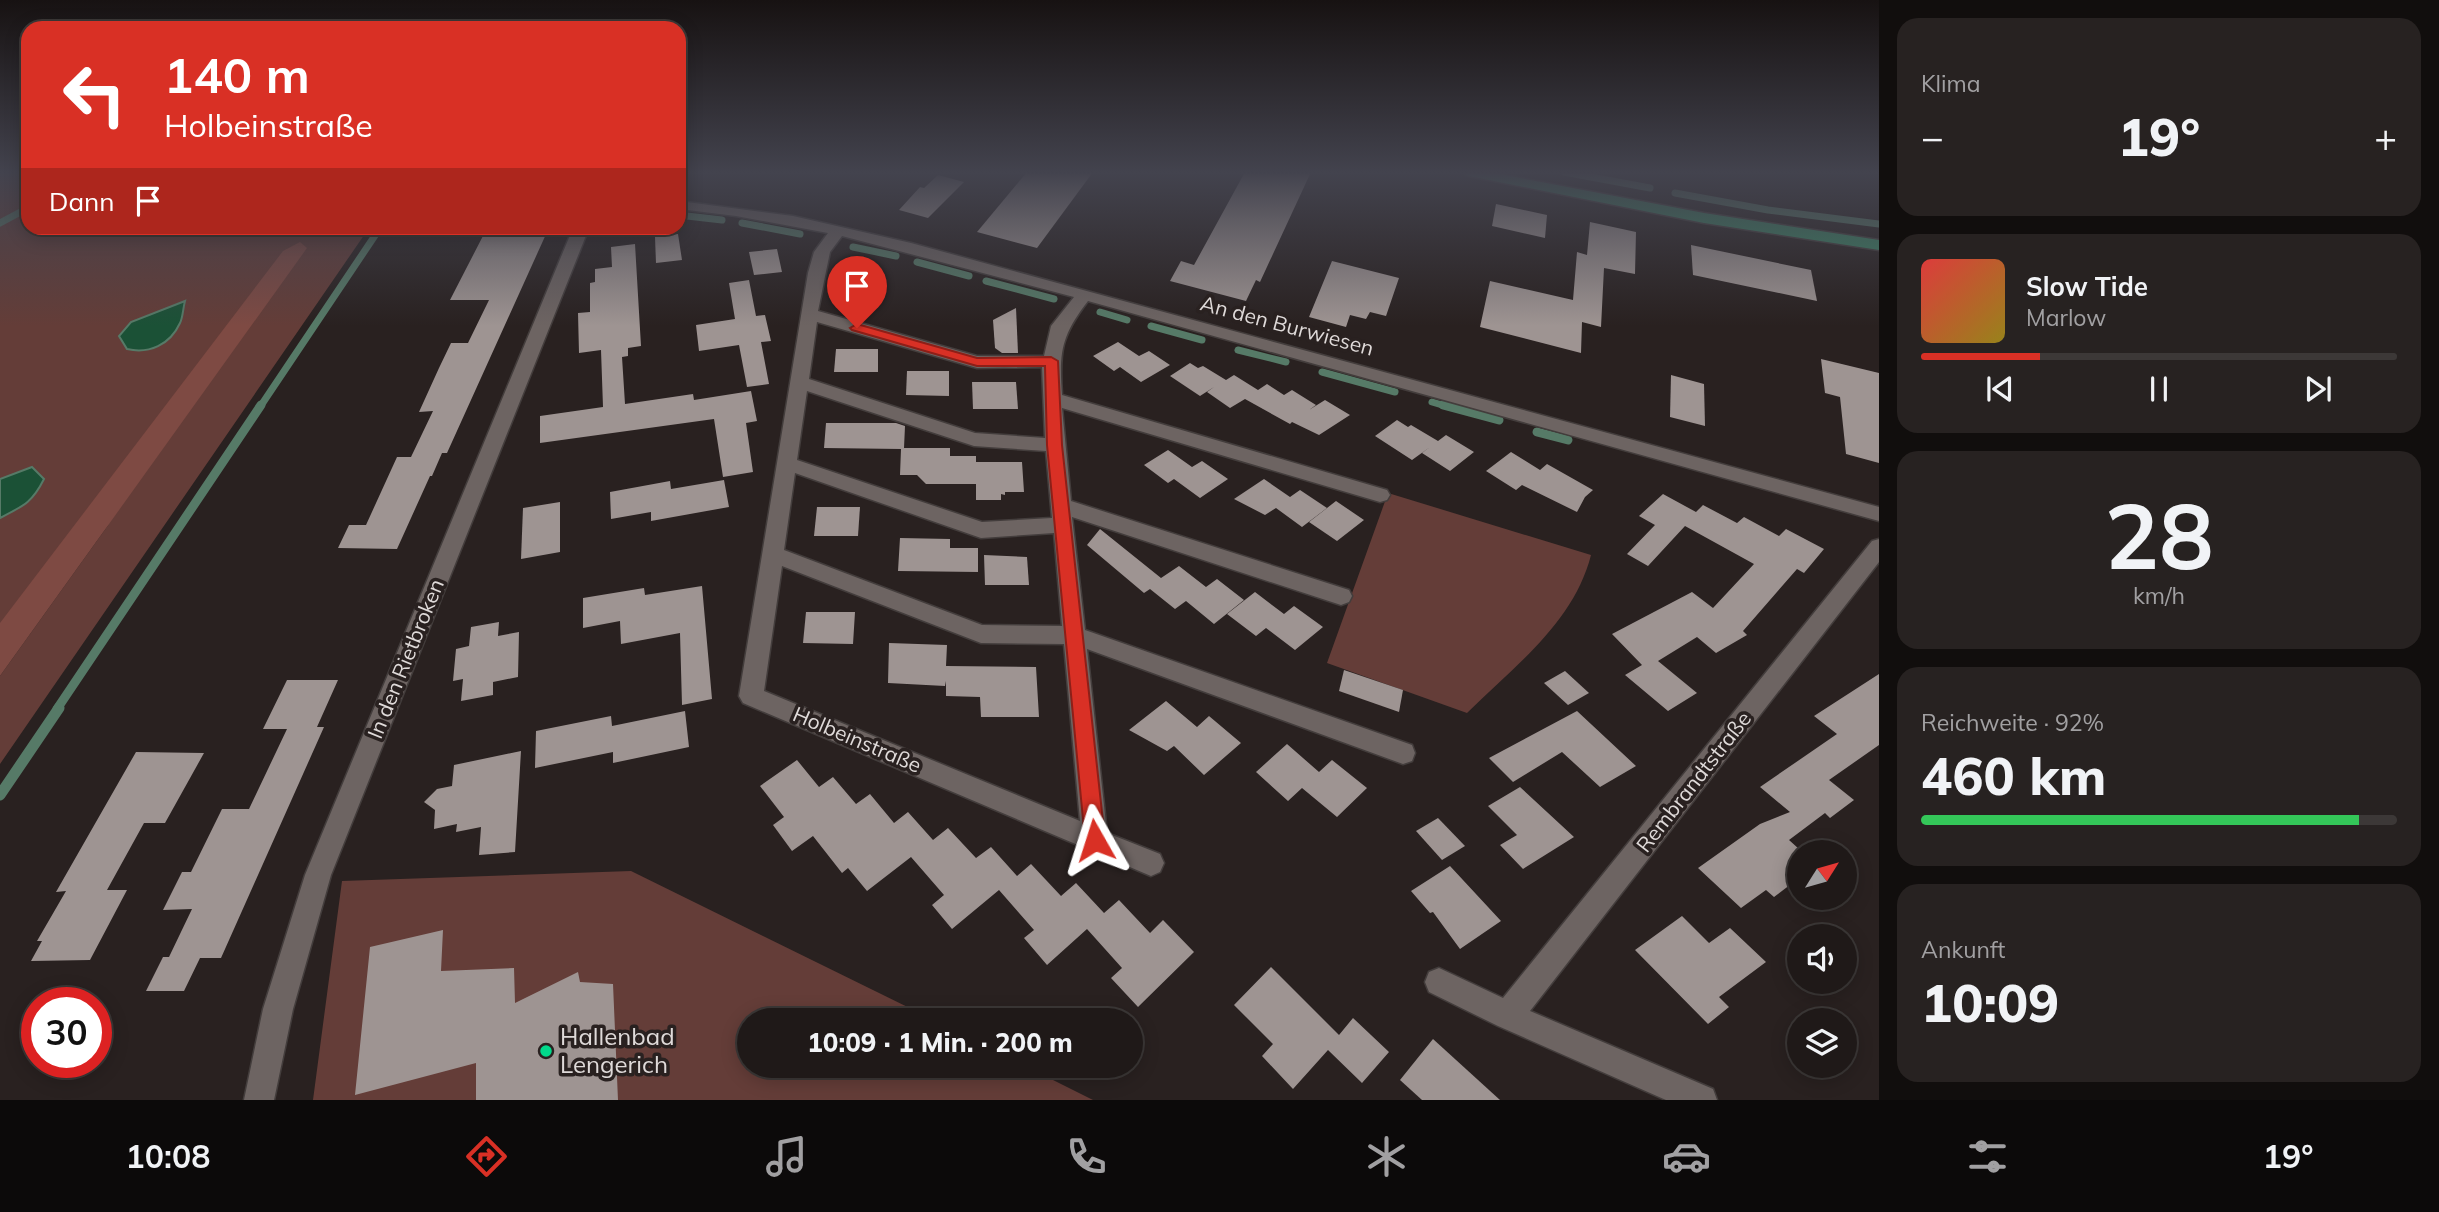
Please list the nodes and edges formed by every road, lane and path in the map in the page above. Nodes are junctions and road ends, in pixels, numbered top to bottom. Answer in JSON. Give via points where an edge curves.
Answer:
{"nodes":[{"id":1,"x":803,"y":223,"type":"edge"},
{"id":2,"x":1739,"y":223,"type":"edge"},
{"id":3,"x":838,"y":230,"type":"junction"},
{"id":4,"x":578,"y":235,"type":"edge"},
{"id":5,"x":1879,"y":245,"type":"edge"},
{"id":6,"x":1084,"y":296,"type":"junction"},
{"id":7,"x":809,"y":314,"type":"junction"},
{"id":8,"x":1051,"y":361,"type":"junction"},
{"id":9,"x":799,"y":382,"type":"junction"},
{"id":10,"x":1053,"y":399,"type":"junction"},
{"id":11,"x":1055,"y":445,"type":"junction"},
{"id":12,"x":786,"y":463,"type":"junction"},
{"id":13,"x":1380,"y":495,"type":"dead end"},
{"id":14,"x":1879,"y":514,"type":"edge"},
{"id":15,"x":1063,"y":516,"type":"junction"},
{"id":16,"x":1879,"y":547,"type":"edge"},
{"id":17,"x":774,"y":555,"type":"junction"},
{"id":18,"x":1341,"y":596,"type":"dead end"},
{"id":19,"x":1073,"y":635,"type":"junction"},
{"id":20,"x":1403,"y":753,"type":"dead end"},
{"id":21,"x":1095,"y":840,"type":"junction"},
{"id":22,"x":1151,"y":863,"type":"dead end"},
{"id":23,"x":1438,"y":982,"type":"dead end"},
{"id":24,"x":1508,"y":1016,"type":"junction"},
{"id":25,"x":259,"y":1100,"type":"edge"},
{"id":26,"x":1702,"y":1100,"type":"edge"}],
"edges":[{"from":1,"to":3,"type":"street","name":"An den Burwiesen"},
{"from":2,"to":5,"type":"main road"},
{"from":3,"to":6,"type":"street","name":"An den Burwiesen"},
{"from":3,"to":7,"type":"street","name":"Holbeinstraße","via":[[822,252]]},
{"from":4,"to":25,"type":"street","name":"In den Rietbroken","via":[[318,875],[278,1009]]},
{"from":6,"to":8,"type":"street","via":[[1060,326]]},
{"from":6,"to":14,"type":"street","name":"An den Burwiesen"},
{"from":7,"to":8,"type":"street","via":[[977,362]]},
{"from":7,"to":9,"type":"street","name":"Holbeinstraße"},
{"from":8,"to":10,"type":"street"},
{"from":9,"to":11,"type":"street","via":[[974,439]]},
{"from":9,"to":12,"type":"street","name":"Holbeinstraße"},
{"from":10,"to":11,"type":"street"},
{"from":10,"to":13,"type":"street"},
{"from":11,"to":15,"type":"street"},
{"from":12,"to":15,"type":"street","via":[[981,530]]},
{"from":12,"to":17,"type":"street","name":"Holbeinstraße"},
{"from":15,"to":18,"type":"street"},
{"from":15,"to":19,"type":"street"},
{"from":16,"to":24,"type":"street","name":"Rembrandtstraße"},
{"from":17,"to":19,"type":"street","via":[[981,634]]},
{"from":17,"to":21,"type":"street","name":"Holbeinstraße","via":[[751,696]]},
{"from":19,"to":20,"type":"street"},
{"from":19,"to":21,"type":"street"},
{"from":21,"to":22,"type":"street","name":"Holbeinstraße"},
{"from":23,"to":24,"type":"street"},
{"from":24,"to":26,"type":"street"}]}
